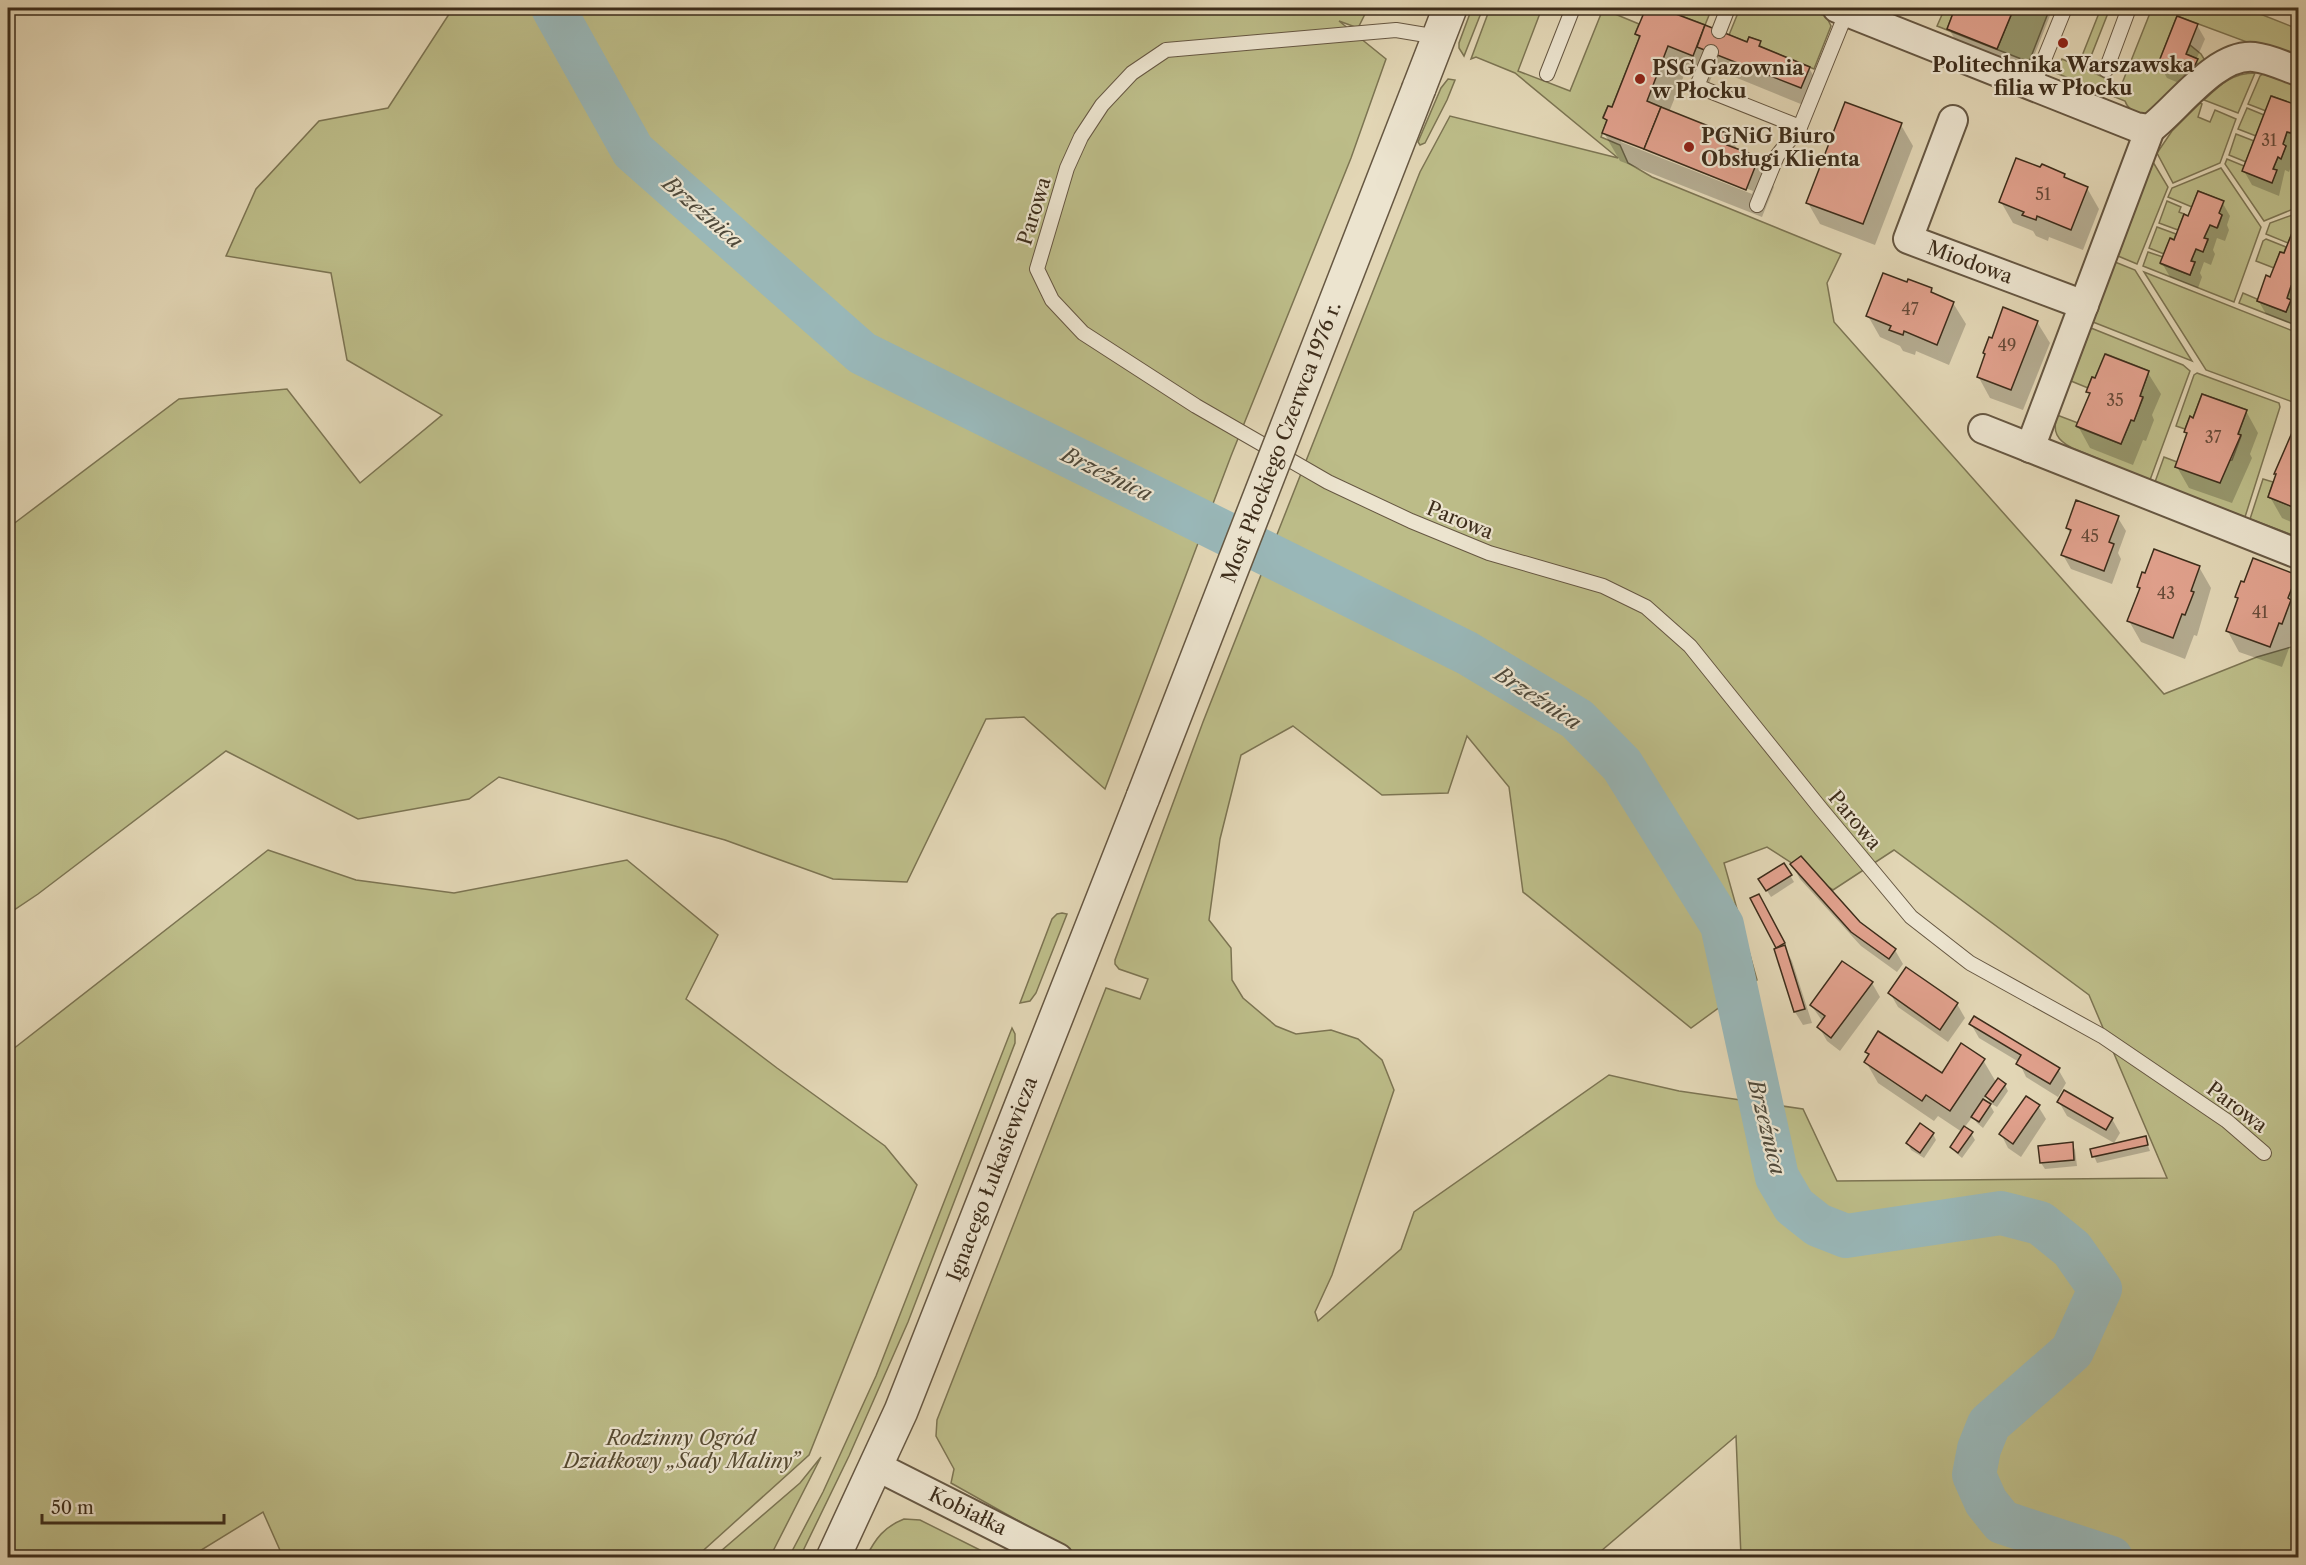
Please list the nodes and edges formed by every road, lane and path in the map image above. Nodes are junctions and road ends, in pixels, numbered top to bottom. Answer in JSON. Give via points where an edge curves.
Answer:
{"nodes":[{"id":1,"x":1573,"y":8,"type":"edge"},
{"id":2,"x":1728,"y":8,"type":"edge"},
{"id":3,"x":2065,"y":8,"type":"edge"},
{"id":4,"x":2129,"y":8,"type":"edge"},
{"id":5,"x":1842,"y":9,"type":"edge"},
{"id":6,"x":1444,"y":22,"type":"edge"},
{"id":7,"x":1719,"y":31,"type":"dead end"},
{"id":8,"x":1711,"y":52,"type":"dead end"},
{"id":9,"x":2106,"y":70,"type":"dead end"},
{"id":10,"x":2298,"y":71,"type":"edge"},
{"id":11,"x":1547,"y":74,"type":"dead end"},
{"id":12,"x":2034,"y":84,"type":"junction"},
{"id":13,"x":1953,"y":120,"type":"dead end"},
{"id":14,"x":1800,"y":128,"type":"junction"},
{"id":15,"x":2150,"y":129,"type":"junction"},
{"id":16,"x":1758,"y":205,"type":"dead end"},
{"id":17,"x":2084,"y":305,"type":"junction"},
{"id":18,"x":1983,"y":429,"type":"dead end"},
{"id":19,"x":2030,"y":448,"type":"junction"},
{"id":20,"x":2298,"y":554,"type":"edge"},
{"id":21,"x":1143,"y":797,"type":"joint"},
{"id":22,"x":2264,"y":1153,"type":"dead end"},
{"id":23,"x":876,"y":1466,"type":"junction"},
{"id":24,"x":833,"y":1557,"type":"edge"},
{"id":25,"x":1058,"y":1557,"type":"edge"}],
"edges":[{"from":1,"to":11,"type":"lane"},
{"from":2,"to":7,"type":"lane"},
{"from":3,"to":12,"type":"lane"},
{"from":4,"to":9,"type":"lane"},
{"from":5,"to":12,"type":"street"},
{"from":5,"to":14,"type":"lane"},
{"from":6,"to":21,"type":"street","name":"Most Płockiego Czerwca 1976 r.","bridge":true},
{"from":6,"to":22,"type":"lane","name":"Parowa","via":[[1396,30],[1166,50],[1132,72],[1102,105],[1067,168],[1037,269],[1052,300],[1083,333],[1196,406],[1328,482],[1489,553],[1603,586],[1646,607],[1690,646],[1911,917],[1970,963],[2111,1043],[2227,1121]]},
{"from":8,"to":14,"type":"lane","via":[[1697,86]]},
{"from":10,"to":15,"type":"street","via":[[2253,57],[2235,58],[2202,81]]},
{"from":12,"to":15,"type":"street","via":[[2136,127]]},
{"from":13,"to":17,"type":"street","name":"Miodowa","via":[[1908,239]]},
{"from":14,"to":16,"type":"lane","via":[[1777,156]]},
{"from":15,"to":17,"type":"street"},
{"from":17,"to":19,"type":"street"},
{"from":18,"to":19,"type":"street"},
{"from":19,"to":20,"type":"street"},
{"from":21,"to":23,"type":"street","name":"Ignacego Łukasiewicza"},
{"from":23,"to":24,"type":"street","name":"Ignacego Łukasiewicza"},
{"from":23,"to":25,"type":"street","name":"Kobiałka"}]}
